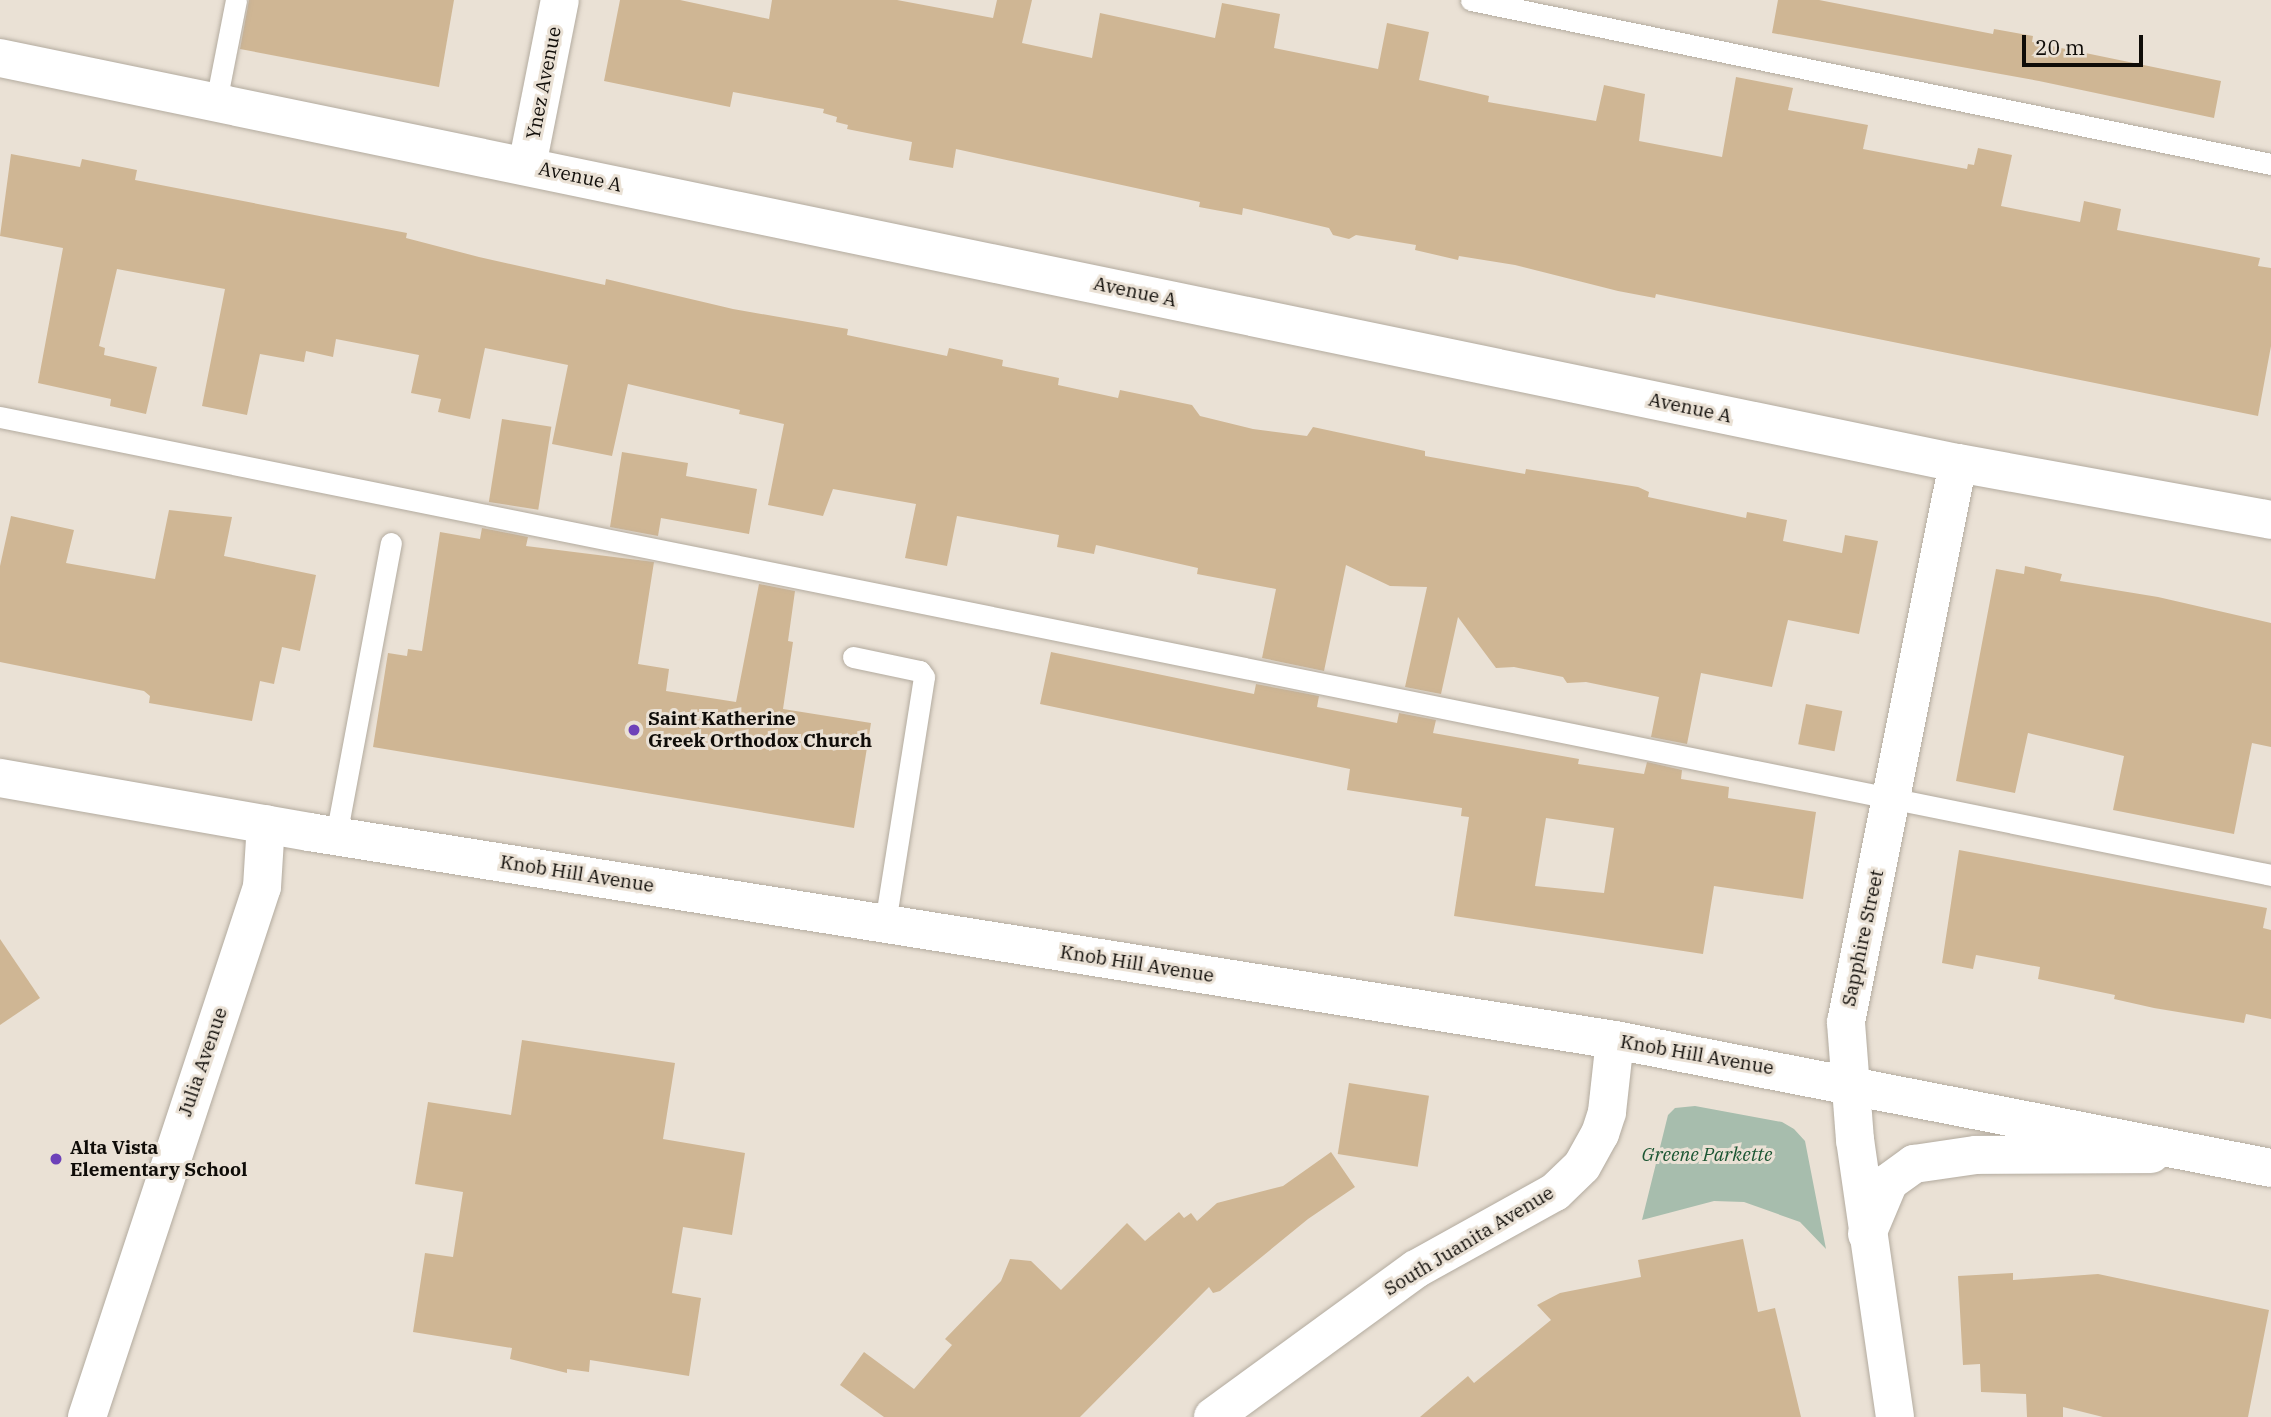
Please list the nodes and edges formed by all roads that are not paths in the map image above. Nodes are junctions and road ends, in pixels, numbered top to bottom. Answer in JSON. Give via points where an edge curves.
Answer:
{"nodes":[{"id":1,"x":236,"y":0,"type":"edge"},
{"id":2,"x":561,"y":0,"type":"edge"},
{"id":3,"x":1471,"y":0,"type":"edge"},
{"id":4,"x":0,"y":58,"type":"edge"},
{"id":5,"x":216,"y":102,"type":"junction"},
{"id":6,"x":2271,"y":164,"type":"edge"},
{"id":7,"x":527,"y":166,"type":"junction"},
{"id":8,"x":0,"y":417,"type":"edge"},
{"id":9,"x":1958,"y":463,"type":"junction"},
{"id":10,"x":2271,"y":520,"type":"edge"},
{"id":11,"x":391,"y":544,"type":"dead end"},
{"id":12,"x":853,"y":657,"type":"dead end"},
{"id":13,"x":0,"y":778,"type":"edge"},
{"id":14,"x":1892,"y":800,"type":"junction"},
{"id":15,"x":266,"y":824,"type":"junction"},
{"id":16,"x":335,"y":836,"type":"junction"},
{"id":17,"x":2271,"y":875,"type":"edge"},
{"id":18,"x":885,"y":923,"type":"junction"},
{"id":19,"x":1615,"y":1040,"type":"junction"},
{"id":20,"x":1848,"y":1083,"type":"junction"},
{"id":21,"x":2200,"y":1154,"type":"junction"},
{"id":22,"x":2271,"y":1168,"type":"edge"},
{"id":23,"x":1867,"y":1236,"type":"junction"},
{"id":24,"x":87,"y":1417,"type":"edge"},
{"id":25,"x":1213,"y":1417,"type":"edge"},
{"id":26,"x":1895,"y":1417,"type":"edge"}],
"edges":[{"from":1,"to":5,"type":"lane"},
{"from":2,"to":7,"type":"street","name":"Ynez Avenue"},
{"from":3,"to":6,"type":"lane"},
{"from":4,"to":5,"type":"street","name":"Avenue A"},
{"from":5,"to":7,"type":"street","name":"Avenue A"},
{"from":7,"to":9,"type":"street","name":"Avenue A"},
{"from":8,"to":14,"type":"lane","via":[[1236,663]]},
{"from":9,"to":10,"type":"street","name":"Avenue A"},
{"from":9,"to":14,"type":"street","name":"Sapphire Street"},
{"from":11,"to":16,"type":"lane"},
{"from":12,"to":18,"type":"lane","via":[[920,671],[924,677]]},
{"from":13,"to":15,"type":"street","name":"Knob Hill Avenue"},
{"from":14,"to":17,"type":"lane"},
{"from":14,"to":20,"type":"street","name":"Sapphire Street","via":[[1846,1022]]},
{"from":15,"to":16,"type":"street","name":"Knob Hill Avenue"},
{"from":15,"to":24,"type":"street","name":"Julia Avenue","via":[[262,887]]},
{"from":16,"to":18,"type":"street","name":"Knob Hill Avenue"},
{"from":18,"to":19,"type":"street","name":"Knob Hill Avenue"},
{"from":19,"to":20,"type":"street","name":"Knob Hill Avenue"},
{"from":19,"to":25,"type":"street","name":"South Juanita Avenue","via":[[1600,1134],[1582,1166],[1555,1192],[1416,1269]]},
{"from":20,"to":21,"type":"street","name":"Knob Hill Avenue"},
{"from":20,"to":23,"type":"street","name":"Sapphire Street"},
{"from":21,"to":22,"type":"street","name":"Knob Hill Avenue"},
{"from":21,"to":23,"type":"street","via":[[1976,1155],[1914,1164],[1889,1182]]},
{"from":23,"to":26,"type":"street","name":"Sapphire Street"}]}
